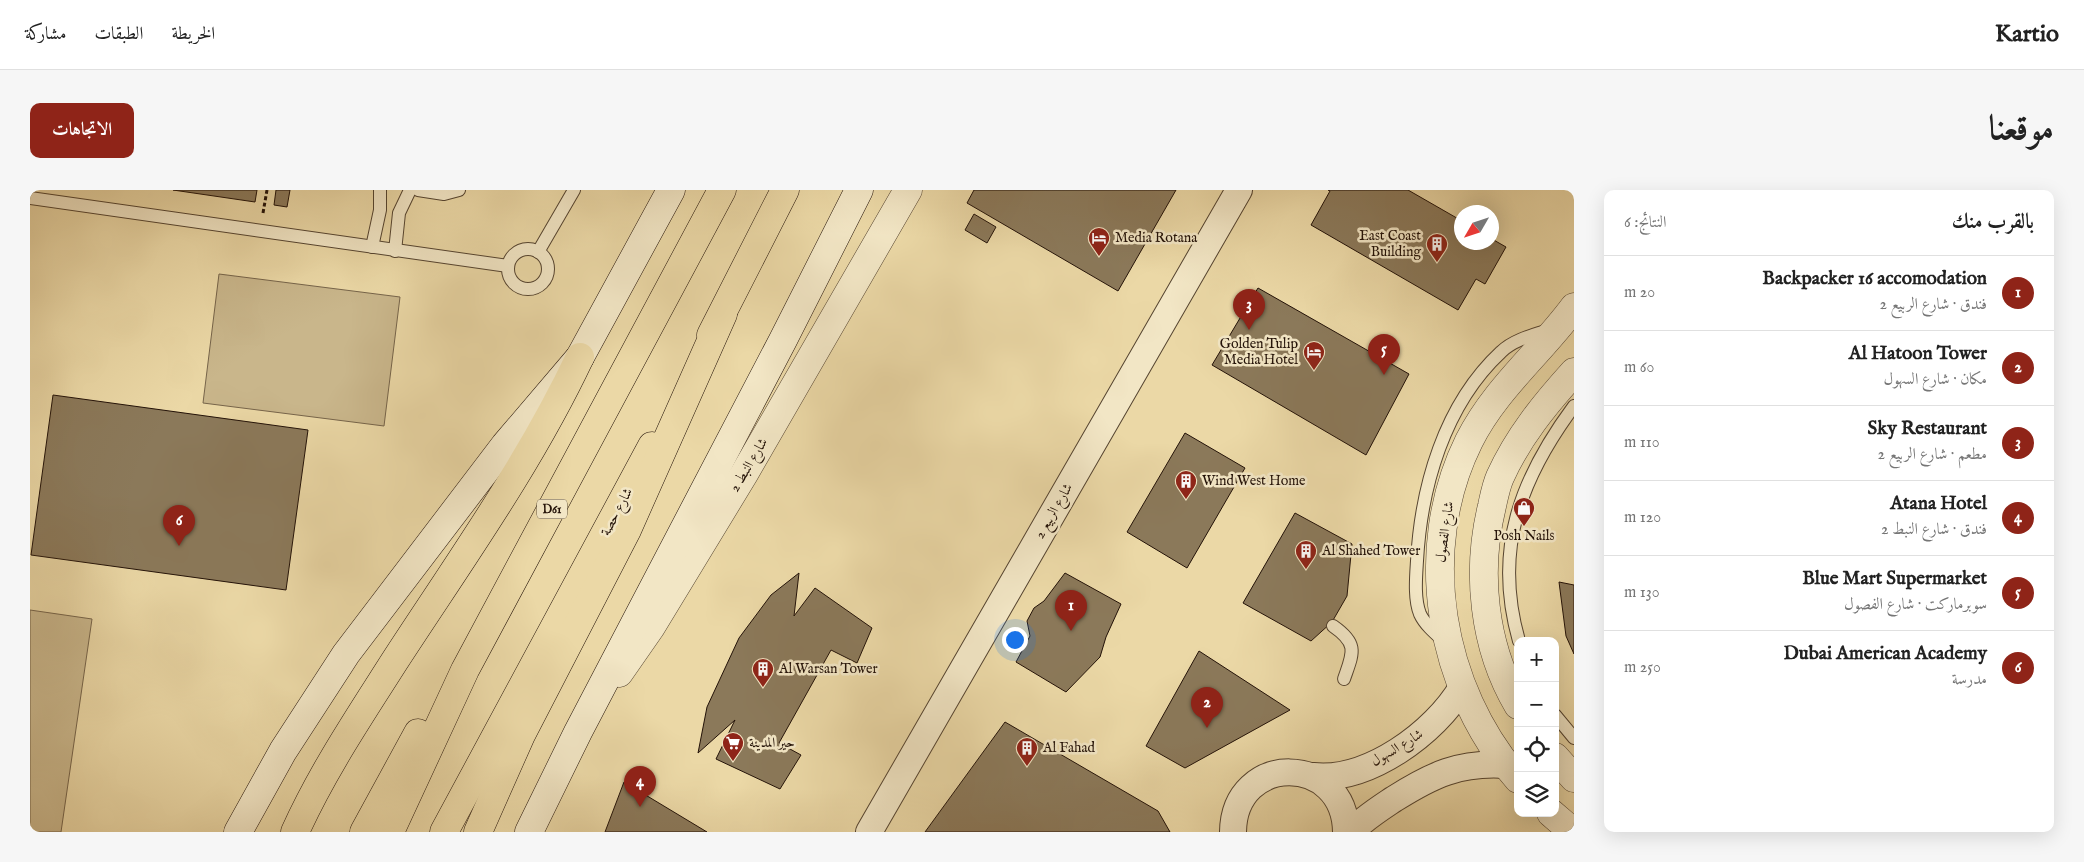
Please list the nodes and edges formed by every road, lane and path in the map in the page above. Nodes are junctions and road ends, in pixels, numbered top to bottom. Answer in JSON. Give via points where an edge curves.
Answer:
{"nodes":[{"id":1,"x":266,"y":190,"type":"edge"},
{"id":2,"x":380,"y":190,"type":"edge"},
{"id":3,"x":410,"y":190,"type":"edge"},
{"id":4,"x":418,"y":190,"type":"edge"},
{"id":5,"x":459,"y":190,"type":"edge"},
{"id":6,"x":574,"y":190,"type":"edge"},
{"id":7,"x":670,"y":190,"type":"edge"},
{"id":8,"x":722,"y":190,"type":"edge"},
{"id":9,"x":784,"y":190,"type":"edge"},
{"id":10,"x":859,"y":190,"type":"edge"},
{"id":11,"x":908,"y":190,"type":"edge"},
{"id":12,"x":1239,"y":190,"type":"edge"},
{"id":13,"x":30,"y":198,"type":"edge"},
{"id":14,"x":261,"y":231,"type":"junction"},
{"id":15,"x":372,"y":247,"type":"junction"},
{"id":16,"x":395,"y":252,"type":"junction"},
{"id":17,"x":538,"y":252,"type":"junction"},
{"id":18,"x":508,"y":266,"type":"junction"},
{"id":19,"x":723,"y":314,"type":"junction"},
{"id":20,"x":1567,"y":316,"type":"edge"},
{"id":21,"x":580,"y":357,"type":"junction"},
{"id":22,"x":1574,"y":372,"type":"edge"},
{"id":23,"x":1574,"y":406,"type":"edge"},
{"id":24,"x":1333,"y":626,"type":"dead end"},
{"id":25,"x":1518,"y":637,"type":"edge"},
{"id":26,"x":465,"y":670,"type":"junction"},
{"id":27,"x":1344,"y":679,"type":"dead end"},
{"id":28,"x":1462,"y":687,"type":"junction"},
{"id":29,"x":1514,"y":698,"type":"edge"},
{"id":30,"x":1559,"y":720,"type":"edge"},
{"id":31,"x":578,"y":732,"type":"junction"},
{"id":32,"x":1574,"y":738,"type":"edge"},
{"id":33,"x":1559,"y":761,"type":"edge"},
{"id":34,"x":1512,"y":772,"type":"edge"},
{"id":35,"x":1313,"y":776,"type":"junction"},
{"id":36,"x":1574,"y":778,"type":"edge"},
{"id":37,"x":1556,"y":817,"type":"edge"},
{"id":38,"x":238,"y":832,"type":"edge"},
{"id":39,"x":295,"y":832,"type":"edge"},
{"id":40,"x":364,"y":832,"type":"edge"},
{"id":41,"x":390,"y":832,"type":"edge"},
{"id":42,"x":444,"y":832,"type":"edge"},
{"id":43,"x":478,"y":832,"type":"edge"},
{"id":44,"x":529,"y":832,"type":"edge"},
{"id":45,"x":869,"y":832,"type":"edge"},
{"id":46,"x":1233,"y":832,"type":"edge"},
{"id":47,"x":1346,"y":832,"type":"edge"},
{"id":48,"x":1350,"y":832,"type":"edge"},
{"id":49,"x":1573,"y":832,"type":"edge"}],
"edges":[{"from":1,"to":14,"type":"path"},
{"from":2,"to":15,"type":"lane","via":[[380,210]]},
{"from":3,"to":16,"type":"lane","via":[[399,213]]},
{"from":4,"to":5,"type":"lane","via":[[444,194]]},
{"from":6,"to":17,"type":"lane"},
{"from":7,"to":21,"type":"street"},
{"from":8,"to":26,"type":"main road","number":"D61"},
{"from":9,"to":19,"type":"main road","name":"شارع حصة"},
{"from":10,"to":31,"type":"street"},
{"from":11,"to":31,"type":"street","name":"شارع النبط 2","via":[[744,474],[651,627]]},
{"from":12,"to":45,"type":"street","name":"شارع الربيع 2"},
{"from":13,"to":14,"type":"lane"},
{"from":14,"to":15,"type":"lane"},
{"from":15,"to":16,"type":"lane"},
{"from":16,"to":18,"type":"lane"},
{"from":17,"to":18,"type":"lane","via":[[522,250],[513,256]]},
{"from":17,"to":18,"type":"lane","via":[[548,267],[545,278],[537,287],[519,286],[510,278]]},
{"from":19,"to":42,"type":"main road","name":"شارع حصة"},
{"from":19,"to":43,"type":"main road","via":[[627,530],[521,736]]},
{"from":20,"to":28,"type":"street","name":"شارع الفصول","via":[[1523,364],[1488,410],[1469,441],[1454,480],[1444,521],[1440,562],[1449,646]]},
{"from":21,"to":38,"type":"street","via":[[505,445],[346,654],[283,751]]},
{"from":21,"to":39,"type":"main road","via":[[525,461],[359,716]]},
{"from":22,"to":29,"type":"street","via":[[1522,435],[1499,479],[1486,531],[1483,585],[1491,638]]},
{"from":23,"to":25,"type":"lane","via":[[1533,467],[1519,505],[1511,545],[1509,584]]},
{"from":24,"to":27,"type":"lane","via":[[1351,642]]},
{"from":26,"to":40,"type":"main road","via":[[422,726]]},
{"from":26,"to":41,"type":"main road","number":"D61"},
{"from":28,"to":34,"type":"street","name":"شارع الفصول","via":[[1482,727]]},
{"from":28,"to":35,"type":"street","name":"شارع السهول","via":[[1440,718],[1411,742],[1348,775]]},
{"from":30,"to":32,"type":"lane"},
{"from":31,"to":44,"type":"street"},
{"from":33,"to":36,"type":"street"},
{"from":34,"to":48,"type":"street","via":[[1468,765],[1431,777],[1377,810]]},
{"from":35,"to":46,"type":"street","name":"شارع السهول","via":[[1284,772],[1258,781],[1239,802]]},
{"from":35,"to":47,"type":"street","via":[[1325,784],[1343,807]]},
{"from":37,"to":49,"type":"street"}]}
